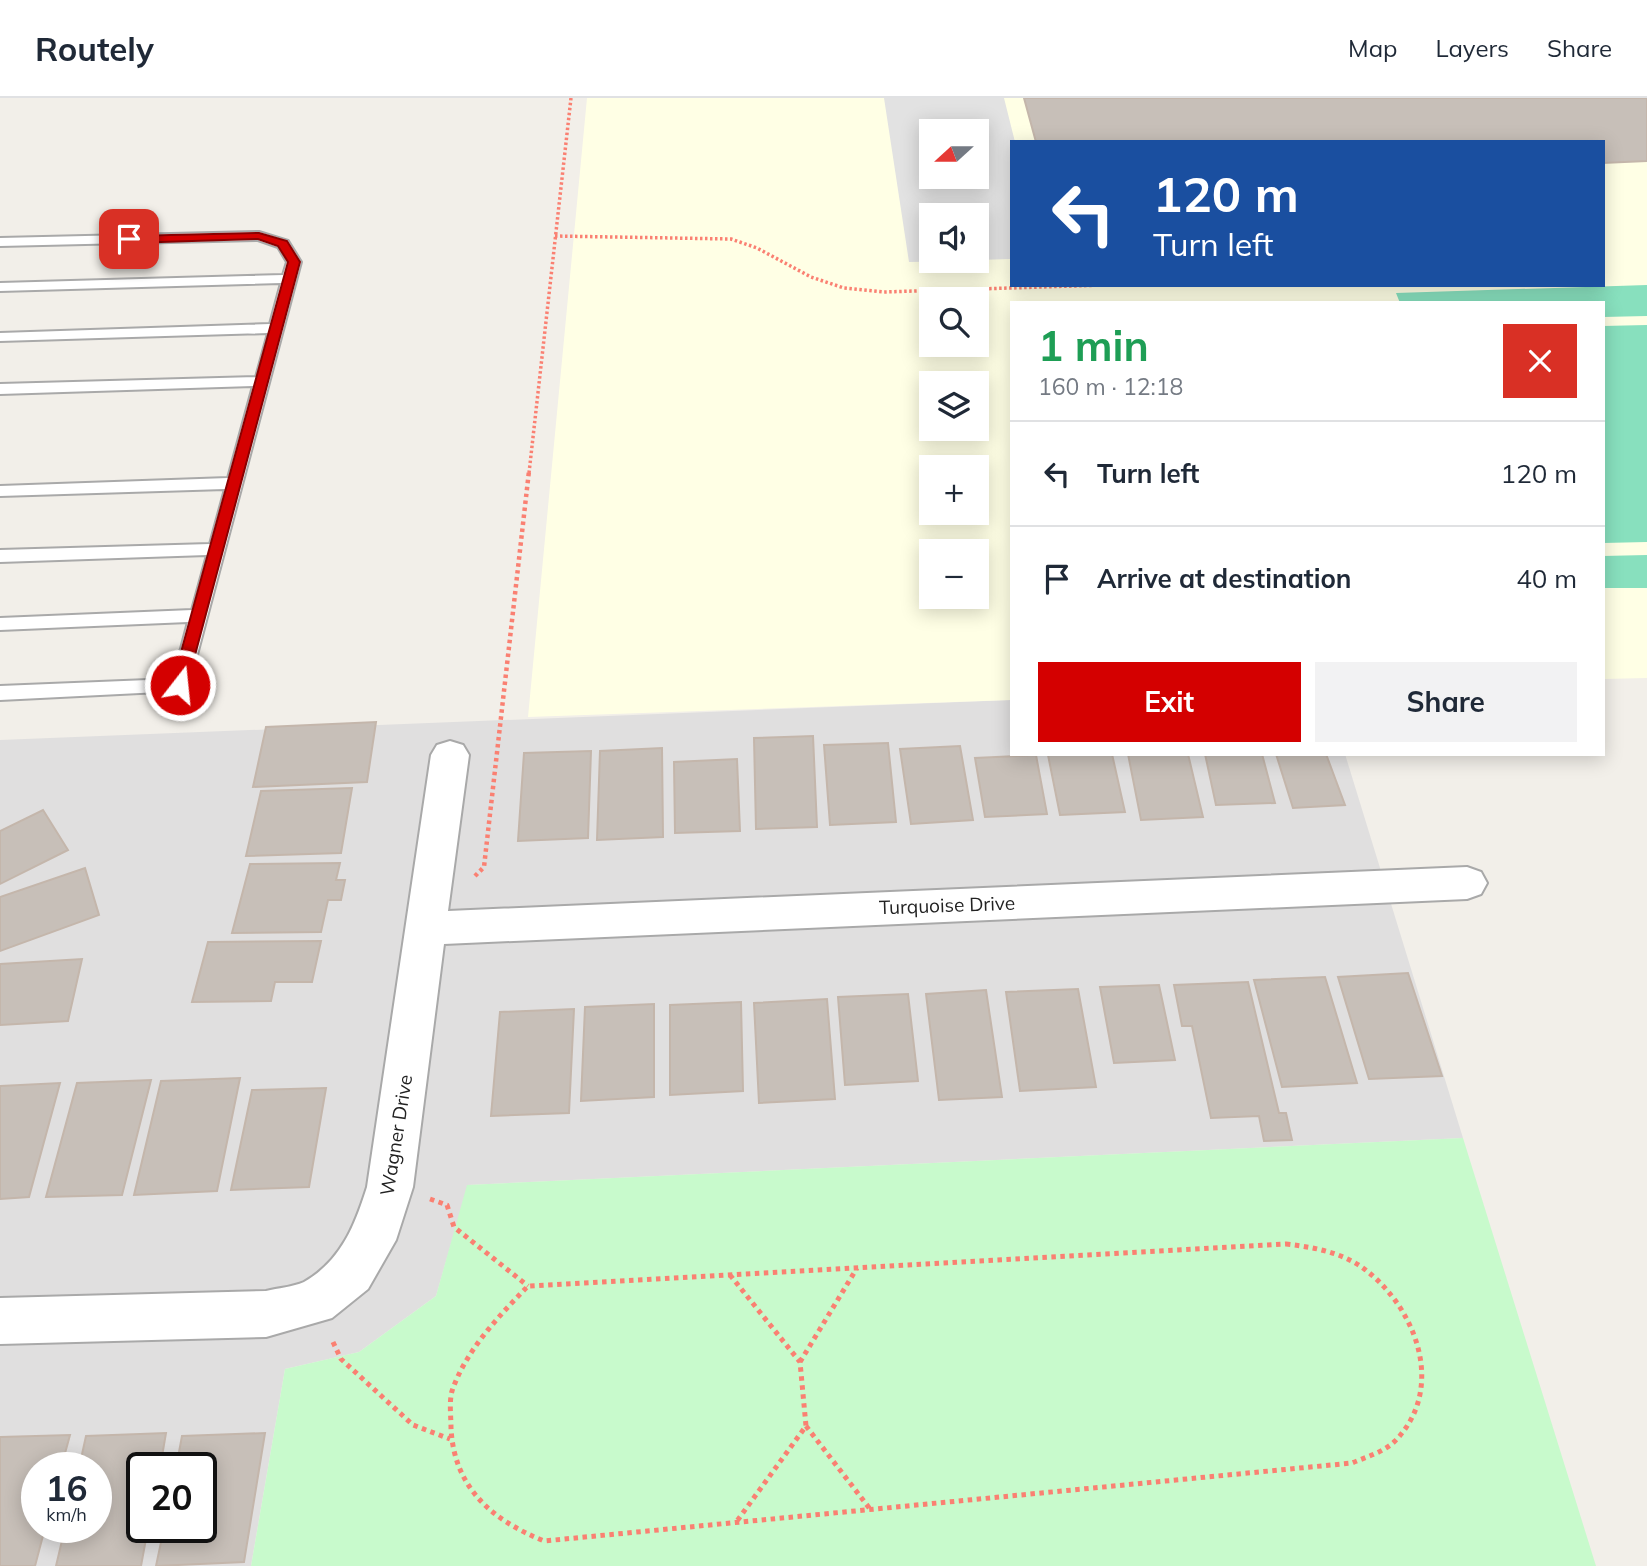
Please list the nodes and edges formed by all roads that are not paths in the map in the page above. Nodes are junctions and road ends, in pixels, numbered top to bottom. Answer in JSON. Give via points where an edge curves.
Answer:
{"nodes":[{"id":1,"x":0,"y":242,"type":"edge"},
{"id":2,"x":290,"y":279,"type":"junction"},
{"id":3,"x":0,"y":286,"type":"edge"},
{"id":4,"x":276,"y":328,"type":"junction"},
{"id":5,"x":0,"y":337,"type":"edge"},
{"id":6,"x":262,"y":381,"type":"junction"},
{"id":7,"x":0,"y":388,"type":"edge"},
{"id":8,"x":235,"y":483,"type":"junction"},
{"id":9,"x":0,"y":491,"type":"edge"},
{"id":10,"x":216,"y":549,"type":"junction"},
{"id":11,"x":0,"y":556,"type":"edge"},
{"id":12,"x":199,"y":616,"type":"junction"},
{"id":13,"x":0,"y":624,"type":"edge"},
{"id":14,"x":0,"y":693,"type":"edge"},
{"id":15,"x":450,"y":755,"type":"dead end"},
{"id":16,"x":1468,"y":883,"type":"dead end"},
{"id":17,"x":428,"y":928,"type":"junction"},
{"id":18,"x":0,"y":1321,"type":"edge"}],
"edges":[{"from":1,"to":2,"type":"lane","via":[[259,236],[283,244],[294,262]]},
{"from":2,"to":3,"type":"lane"},
{"from":2,"to":4,"type":"lane"},
{"from":4,"to":5,"type":"lane"},
{"from":4,"to":6,"type":"lane"},
{"from":6,"to":7,"type":"lane"},
{"from":6,"to":8,"type":"lane"},
{"from":8,"to":9,"type":"lane"},
{"from":8,"to":10,"type":"lane"},
{"from":10,"to":11,"type":"lane"},
{"from":10,"to":12,"type":"lane"},
{"from":12,"to":13,"type":"lane"},
{"from":12,"to":14,"type":"lane","via":[[180,685]]},
{"from":15,"to":17,"type":"street","name":"Wagner Drive"},
{"from":16,"to":17,"type":"street","name":"Turquoise Drive"},
{"from":17,"to":18,"type":"street","name":"Wagner Drive","via":[[390,1187],[373,1240],[351,1273],[315,1302],[265,1314]]}]}
